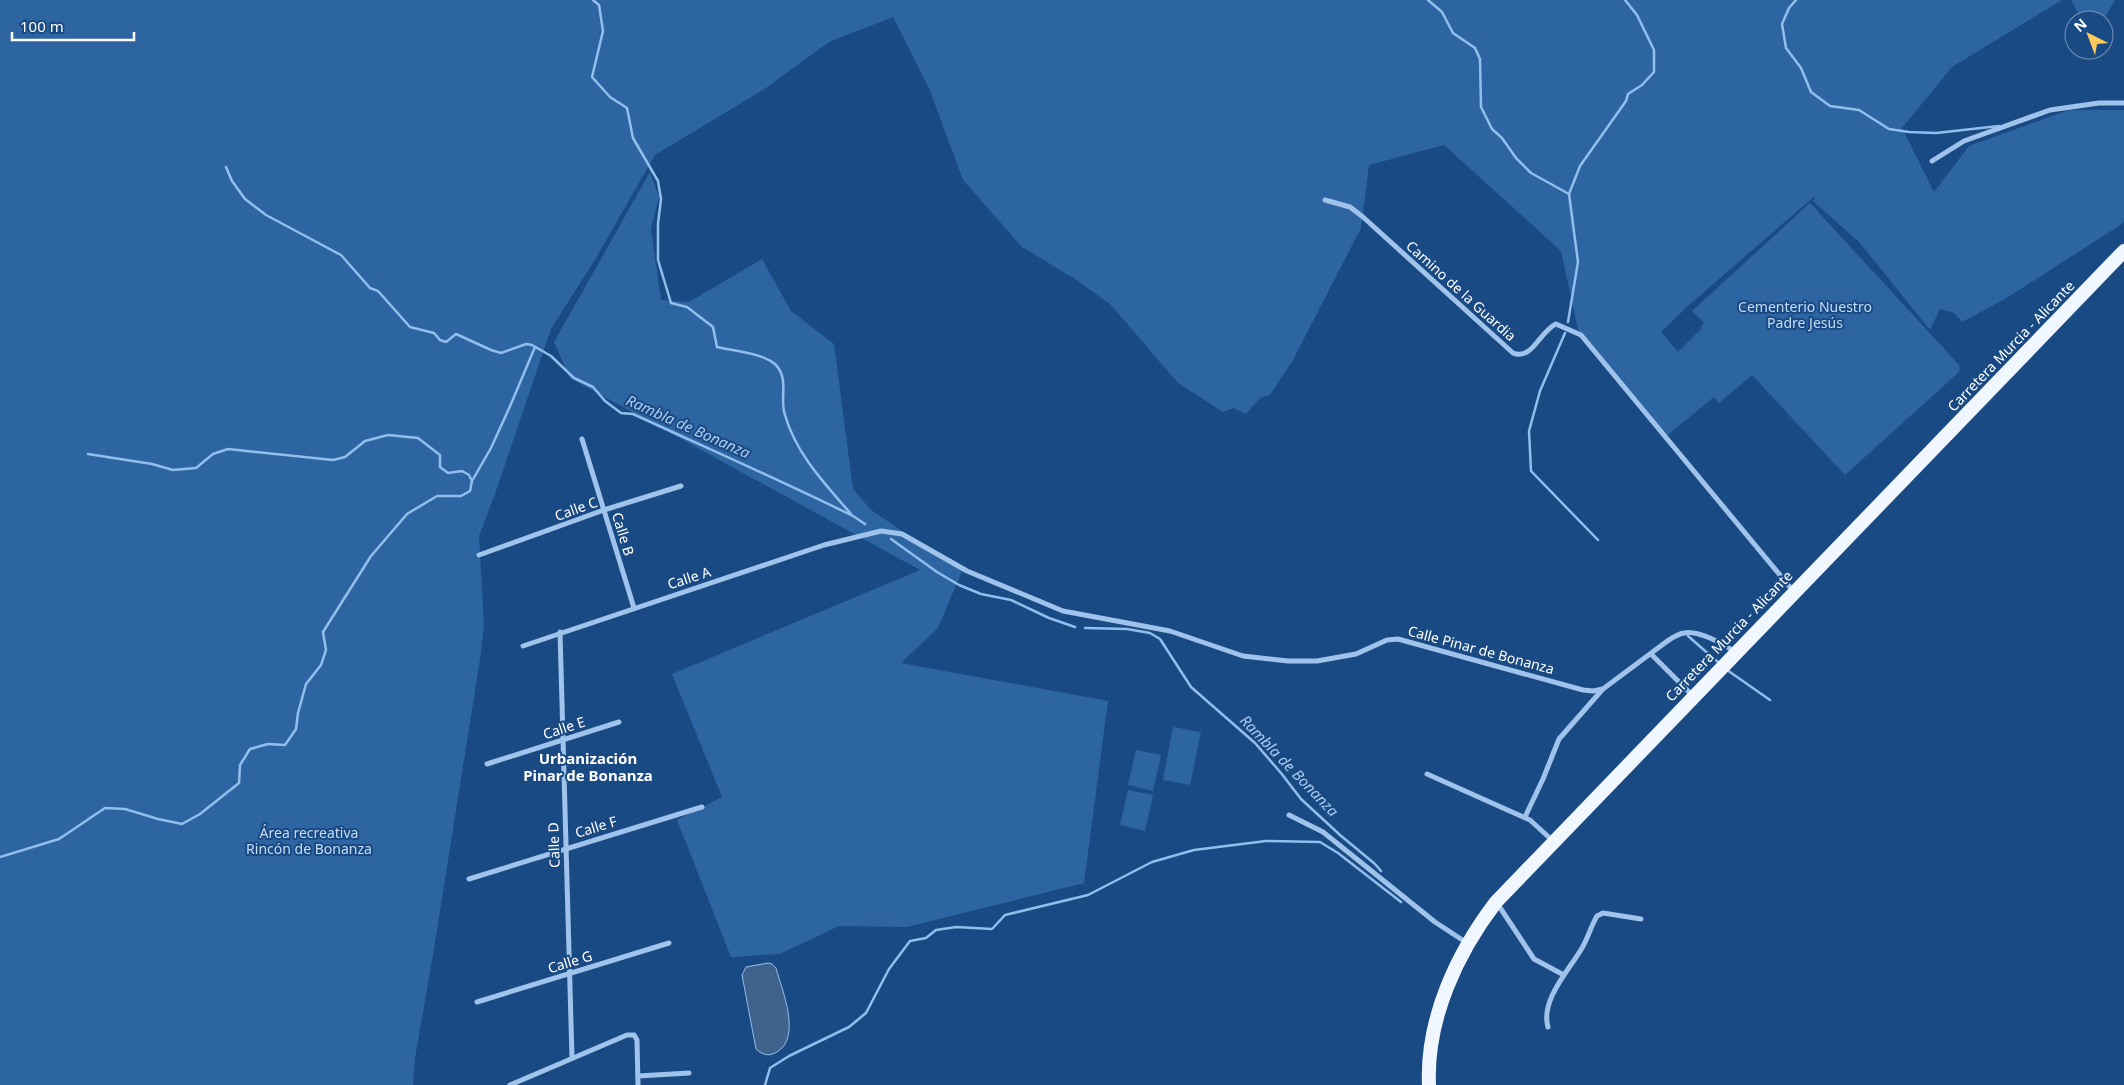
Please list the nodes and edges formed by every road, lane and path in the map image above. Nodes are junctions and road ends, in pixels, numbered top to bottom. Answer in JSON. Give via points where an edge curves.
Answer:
{"nodes":[{"id":1,"x":2124,"y":103,"type":"edge"},
{"id":2,"x":1932,"y":161,"type":"dead end"},
{"id":3,"x":1325,"y":200,"type":"dead end"},
{"id":4,"x":2124,"y":251,"type":"edge"},
{"id":5,"x":582,"y":439,"type":"dead end"},
{"id":6,"x":681,"y":486,"type":"dead end"},
{"id":7,"x":604,"y":510,"type":"junction"},
{"id":8,"x":864,"y":534,"type":"joint"},
{"id":9,"x":479,"y":555,"type":"dead end"},
{"id":10,"x":1794,"y":593,"type":"junction"},
{"id":11,"x":634,"y":608,"type":"junction"},
{"id":12,"x":560,"y":632,"type":"junction"},
{"id":13,"x":523,"y":646,"type":"dead end"},
{"id":14,"x":1651,"y":654,"type":"junction"},
{"id":15,"x":1733,"y":656,"type":"junction"},
{"id":16,"x":1603,"y":689,"type":"junction"},
{"id":17,"x":1693,"y":696,"type":"junction"},
{"id":18,"x":619,"y":722,"type":"dead end"},
{"id":19,"x":562,"y":740,"type":"junction"},
{"id":20,"x":487,"y":764,"type":"dead end"},
{"id":21,"x":1427,"y":774,"type":"dead end"},
{"id":22,"x":702,"y":807,"type":"dead end"},
{"id":23,"x":1289,"y":815,"type":"dead end"},
{"id":24,"x":1525,"y":817,"type":"junction"},
{"id":25,"x":1553,"y":842,"type":"junction"},
{"id":26,"x":565,"y":849,"type":"junction"},
{"id":27,"x":469,"y":879,"type":"dead end"},
{"id":28,"x":1496,"y":902,"type":"junction"},
{"id":29,"x":1641,"y":919,"type":"dead end"},
{"id":30,"x":669,"y":943,"type":"dead end"},
{"id":31,"x":1467,"y":943,"type":"junction"},
{"id":32,"x":568,"y":974,"type":"junction"},
{"id":33,"x":1562,"y":974,"type":"junction"},
{"id":34,"x":477,"y":1002,"type":"dead end"},
{"id":35,"x":1548,"y":1027,"type":"dead end"},
{"id":36,"x":572,"y":1058,"type":"junction"},
{"id":37,"x":689,"y":1073,"type":"dead end"},
{"id":38,"x":638,"y":1076,"type":"junction"},
{"id":39,"x":510,"y":1085,"type":"edge"},
{"id":40,"x":638,"y":1085,"type":"edge"},
{"id":41,"x":1429,"y":1085,"type":"edge"}],
"edges":[{"from":1,"to":2,"type":"street","via":[[2050,110],[1964,141]]},
{"from":3,"to":10,"type":"street","name":"Camino de la Guardia","via":[[1350,207],[1363,217],[1513,353],[1527,353],[1548,328],[1556,324],[1581,335]]},
{"from":4,"to":10,"type":"highway","name":"Carretera Murcia - Alicante"},
{"from":5,"to":7,"type":"street","name":"Calle B"},
{"from":6,"to":7,"type":"street","name":"Calle C"},
{"from":7,"to":9,"type":"street","name":"Calle C"},
{"from":7,"to":11,"type":"street","name":"Calle B"},
{"from":8,"to":11,"type":"street","name":"Calle A"},
{"from":8,"to":16,"type":"street","name":"Calle Pinar de Bonanza","via":[[902,534],[967,571],[1063,610],[1170,630],[1243,656],[1317,661],[1356,654],[1387,640],[1398,639],[1583,690]]},
{"from":10,"to":15,"type":"highway","name":"Carretera Murcia - Alicante"},
{"from":11,"to":12,"type":"street","name":"Calle A"},
{"from":12,"to":13,"type":"street","name":"Calle A"},
{"from":12,"to":19,"type":"street","name":"Calle D"},
{"from":14,"to":15,"type":"street","via":[[1676,635],[1686,632],[1727,645]]},
{"from":14,"to":16,"type":"street"},
{"from":14,"to":17,"type":"street"},
{"from":15,"to":17,"type":"highway","name":"Carretera Murcia - Alicante"},
{"from":16,"to":24,"type":"street","via":[[1559,739]]},
{"from":17,"to":25,"type":"highway","name":"Carretera Murcia - Alicante"},
{"from":18,"to":19,"type":"street","name":"Calle E"},
{"from":19,"to":20,"type":"street","name":"Calle E"},
{"from":19,"to":26,"type":"street","name":"Calle D"},
{"from":21,"to":24,"type":"street"},
{"from":22,"to":26,"type":"street","name":"Calle F"},
{"from":23,"to":31,"type":"street","via":[[1322,832],[1435,922]]},
{"from":24,"to":25,"type":"street"},
{"from":25,"to":28,"type":"highway","name":"Carretera Murcia - Alicante"},
{"from":26,"to":27,"type":"street","name":"Calle F"},
{"from":26,"to":32,"type":"street","name":"Calle D"},
{"from":28,"to":31,"type":"highway","name":"Carretera Murcia - Alicante"},
{"from":28,"to":33,"type":"street","via":[[1534,959]]},
{"from":29,"to":33,"type":"street","via":[[1599,914],[1574,961]]},
{"from":30,"to":32,"type":"street","name":"Calle G"},
{"from":31,"to":41,"type":"highway","name":"Carretera Murcia - Alicante","via":[[1441,1006],[1432,1046]]},
{"from":32,"to":34,"type":"street","name":"Calle G"},
{"from":32,"to":36,"type":"street","name":"Calle D"},
{"from":33,"to":35,"type":"street","via":[[1549,1006]]},
{"from":36,"to":38,"type":"street","via":[[626,1035],[634,1035],[637,1040]]},
{"from":36,"to":39,"type":"street"},
{"from":37,"to":38,"type":"street"},
{"from":38,"to":40,"type":"street"}]}
